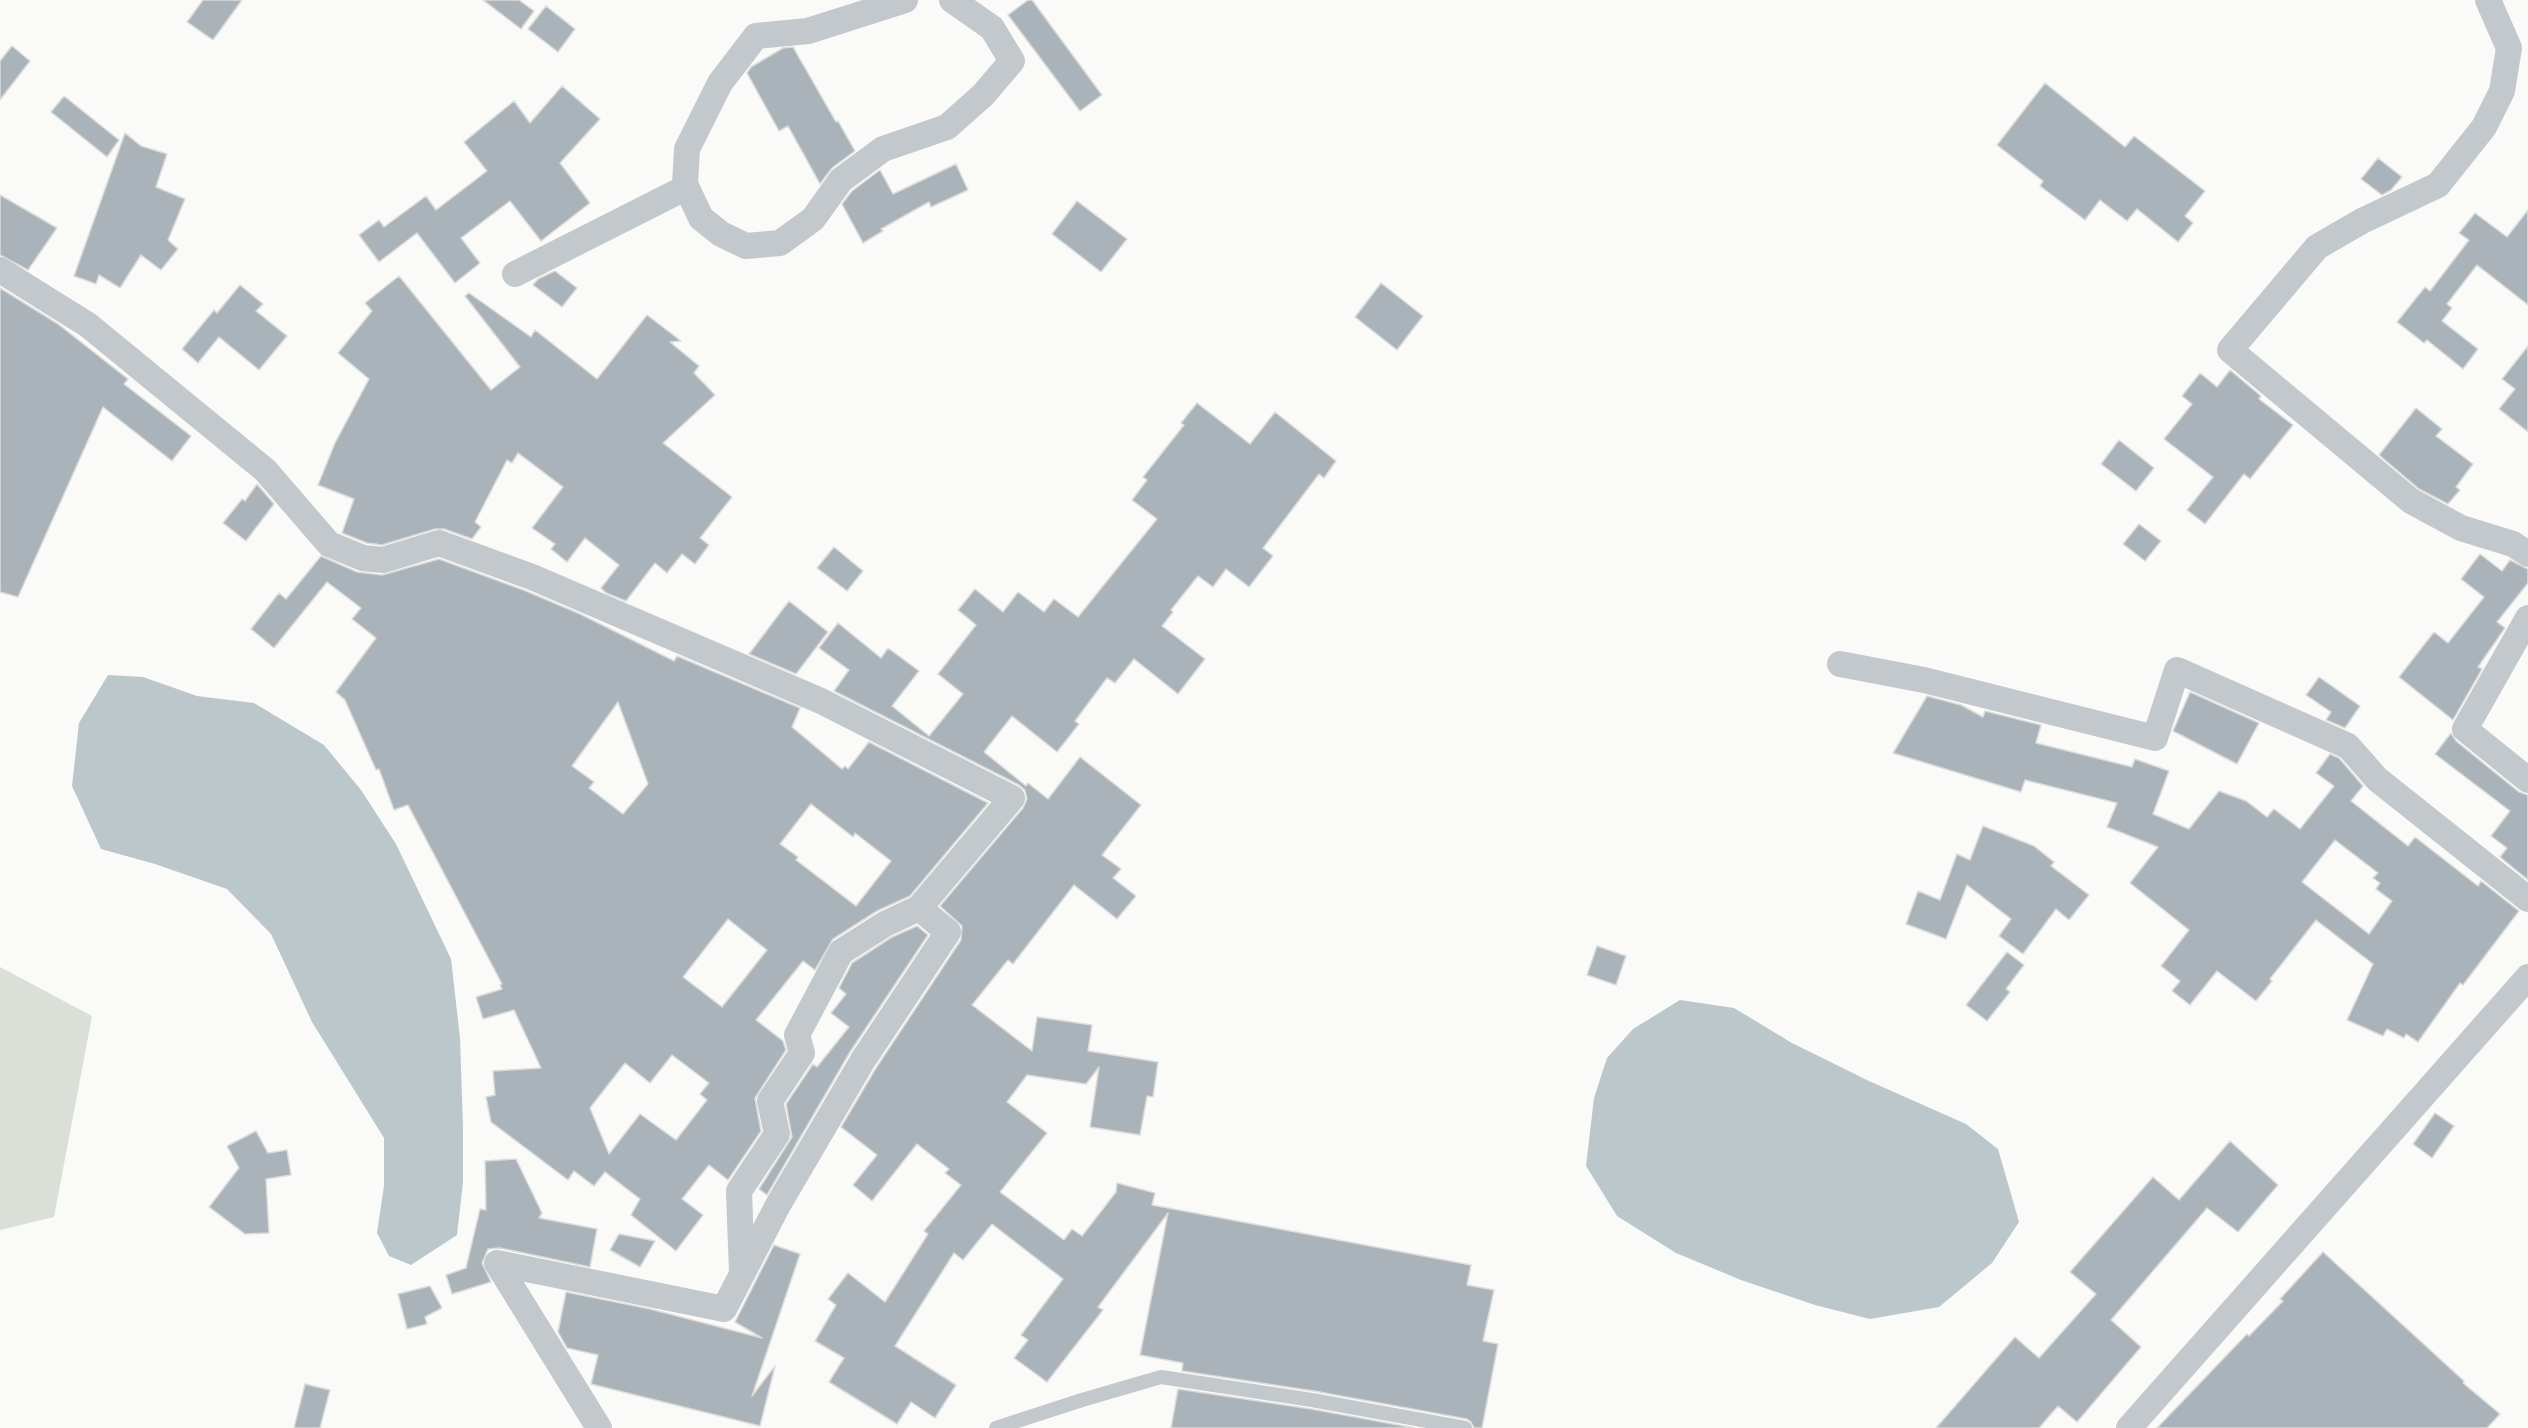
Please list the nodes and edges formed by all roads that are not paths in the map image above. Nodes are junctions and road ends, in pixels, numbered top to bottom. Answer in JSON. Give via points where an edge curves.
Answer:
{"nodes":[{"id":1,"x":905,"y":0,"type":"edge"},
{"id":2,"x":952,"y":0,"type":"edge"},
{"id":3,"x":2488,"y":0,"type":"edge"},
{"id":4,"x":685,"y":184,"type":"junction"},
{"id":5,"x":0,"y":270,"type":"edge"},
{"id":6,"x":515,"y":274,"type":"dead end"},
{"id":7,"x":2528,"y":554,"type":"edge"},
{"id":8,"x":2528,"y":618,"type":"edge"},
{"id":9,"x":1840,"y":664,"type":"dead end"},
{"id":10,"x":2528,"y":780,"type":"edge"},
{"id":11,"x":2528,"y":899,"type":"edge"},
{"id":12,"x":919,"y":909,"type":"junction"},
{"id":13,"x":2528,"y":977,"type":"edge"},
{"id":14,"x":742,"y":1275,"type":"junction"},
{"id":15,"x":599,"y":1428,"type":"edge"},
{"id":16,"x":996,"y":1428,"type":"edge"},
{"id":17,"x":1465,"y":1428,"type":"edge"},
{"id":18,"x":2129,"y":1428,"type":"edge"}],
"edges":[{"from":1,"to":4,"type":"street","via":[[808,31],[756,36],[720,83],[687,149]]},
{"from":2,"to":4,"type":"street","via":[[992,28],[1012,60],[983,95],[947,127],[883,149],[841,180],[813,219],[780,243],[746,246],[721,234],[701,218]]},
{"from":3,"to":7,"type":"street","via":[[2509,48],[2502,91],[2484,127],[2438,185],[2317,247],[2230,350],[2411,501],[2461,528],[2513,544]]},
{"from":4,"to":6,"type":"street","via":[[685,188]]},
{"from":5,"to":12,"type":"street","via":[[88,325],[265,470],[329,544],[363,558],[383,560],[439,543],[532,577],[821,701],[1012,798]]},
{"from":8,"to":10,"type":"street","via":[[2465,729]]},
{"from":9,"to":11,"type":"street","via":[[1924,680],[2155,738],[2177,670],[2348,746],[2376,779]]},
{"from":12,"to":14,"type":"street","via":[[948,932],[863,1060]]},
{"from":12,"to":14,"type":"street","via":[[885,924],[841,952],[797,1035],[802,1053],[770,1101],[777,1134],[740,1191]]},
{"from":13,"to":18,"type":"street"},
{"from":14,"to":15,"type":"street","via":[[724,1309],[497,1263]]},
{"from":16,"to":17,"type":"lane","via":[[1161,1377]]}]}
